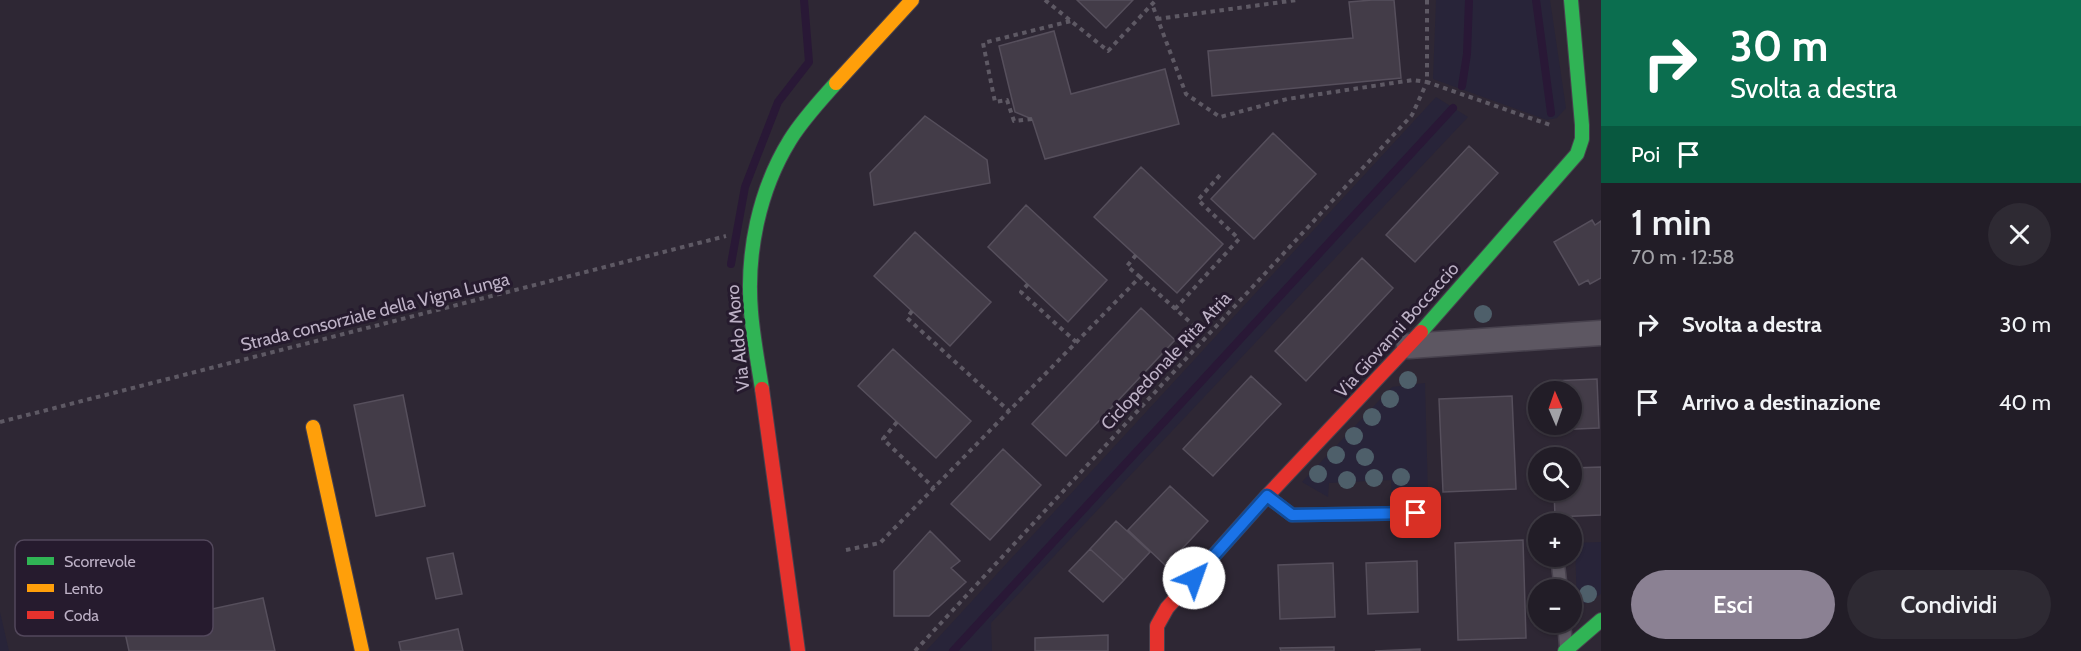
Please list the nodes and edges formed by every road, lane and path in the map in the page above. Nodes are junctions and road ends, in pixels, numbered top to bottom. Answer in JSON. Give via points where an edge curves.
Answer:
{"nodes":[{"id":1,"x":912,"y":0,"type":"edge"},
{"id":2,"x":1045,"y":0,"type":"edge"},
{"id":3,"x":1156,"y":0,"type":"edge"},
{"id":4,"x":1297,"y":0,"type":"edge"},
{"id":5,"x":1427,"y":0,"type":"edge"},
{"id":6,"x":1571,"y":0,"type":"edge"},
{"id":7,"x":1152,"y":4,"type":"junction"},
{"id":8,"x":1157,"y":18,"type":"junction"},
{"id":9,"x":1071,"y":21,"type":"junction"},
{"id":10,"x":1427,"y":82,"type":"junction"},
{"id":11,"x":1032,"y":119,"type":"dead end"},
{"id":12,"x":1577,"y":154,"type":"junction"},
{"id":13,"x":1220,"y":175,"type":"dead end"},
{"id":14,"x":757,"y":230,"type":"junction"},
{"id":15,"x":1136,"y":255,"type":"dead end"},
{"id":16,"x":1140,"y":277,"type":"junction"},
{"id":17,"x":1028,"y":284,"type":"dead end"},
{"id":18,"x":1175,"y":309,"type":"junction"},
{"id":19,"x":912,"y":311,"type":"dead end"},
{"id":20,"x":1202,"y":332,"type":"dead end"},
{"id":21,"x":1601,"y":333,"type":"edge"},
{"id":22,"x":1076,"y":342,"type":"junction"},
{"id":23,"x":1409,"y":346,"type":"junction"},
{"id":24,"x":1009,"y":411,"type":"junction"},
{"id":25,"x":0,"y":422,"type":"edge"},
{"id":26,"x":897,"y":422,"type":"dead end"},
{"id":27,"x":313,"y":427,"type":"dead end"},
{"id":28,"x":934,"y":488,"type":"junction"},
{"id":29,"x":1267,"y":496,"type":"junction"},
{"id":30,"x":1416,"y":513,"type":"dead end"},
{"id":31,"x":846,"y":550,"type":"dead end"},
{"id":32,"x":1601,"y":620,"type":"edge"},
{"id":33,"x":1565,"y":633,"type":"edge"},
{"id":34,"x":1566,"y":650,"type":"edge"},
{"id":35,"x":362,"y":651,"type":"edge"},
{"id":36,"x":798,"y":651,"type":"edge"},
{"id":37,"x":915,"y":651,"type":"edge"},
{"id":38,"x":1157,"y":651,"type":"edge"}],
"edges":[{"from":1,"to":14,"type":"street","name":"Via Aldo Moro","via":[[794,133],[770,180]]},
{"from":2,"to":9,"type":"path"},
{"from":3,"to":7,"type":"path"},
{"from":4,"to":8,"type":"path"},
{"from":5,"to":10,"type":"path","name":"Ciclopedonale Rita Atria"},
{"from":6,"to":12,"type":"street","name":"Via Giovanni Boccaccio","via":[[1582,125],[1587,139]]},
{"from":7,"to":8,"type":"path"},
{"from":7,"to":9,"type":"path","via":[[1108,51]]},
{"from":8,"to":10,"type":"path","via":[[1186,94],[1220,117],[1287,99],[1413,80]]},
{"from":9,"to":11,"type":"path","via":[[983,43],[995,102],[1007,100],[1014,121]]},
{"from":10,"to":12,"type":"path","via":[[1563,130],[1558,145]]},
{"from":10,"to":37,"type":"path","name":"Ciclopedonale Rita Atria","via":[[1412,115]]},
{"from":12,"to":23,"type":"street","name":"Via Giovanni Boccaccio"},
{"from":13,"to":18,"type":"path","via":[[1198,200],[1239,239]]},
{"from":14,"to":25,"type":"path","name":"Strada consorziale della Vigna Lunga"},
{"from":14,"to":36,"type":"street","name":"Via Aldo Moro","via":[[750,268],[751,313]]},
{"from":15,"to":16,"type":"path","via":[[1126,266]]},
{"from":16,"to":18,"type":"path"},
{"from":16,"to":22,"type":"path"},
{"from":17,"to":22,"type":"path","via":[[1021,292]]},
{"from":18,"to":20,"type":"path"},
{"from":19,"to":24,"type":"path","via":[[907,318]]},
{"from":21,"to":23,"type":"street"},
{"from":22,"to":24,"type":"path"},
{"from":23,"to":29,"type":"street","name":"Via Giovanni Boccaccio"},
{"from":24,"to":28,"type":"path"},
{"from":26,"to":28,"type":"path","via":[[883,439]]},
{"from":27,"to":35,"type":"street"},
{"from":28,"to":31,"type":"path","via":[[880,543]]},
{"from":29,"to":30,"type":"lane","via":[[1292,515]]},
{"from":29,"to":38,"type":"street","name":"Via Giovanni Boccaccio","via":[[1164,612],[1157,626]]},
{"from":32,"to":34,"type":"street"},
{"from":33,"to":34,"type":"lane"}]}
